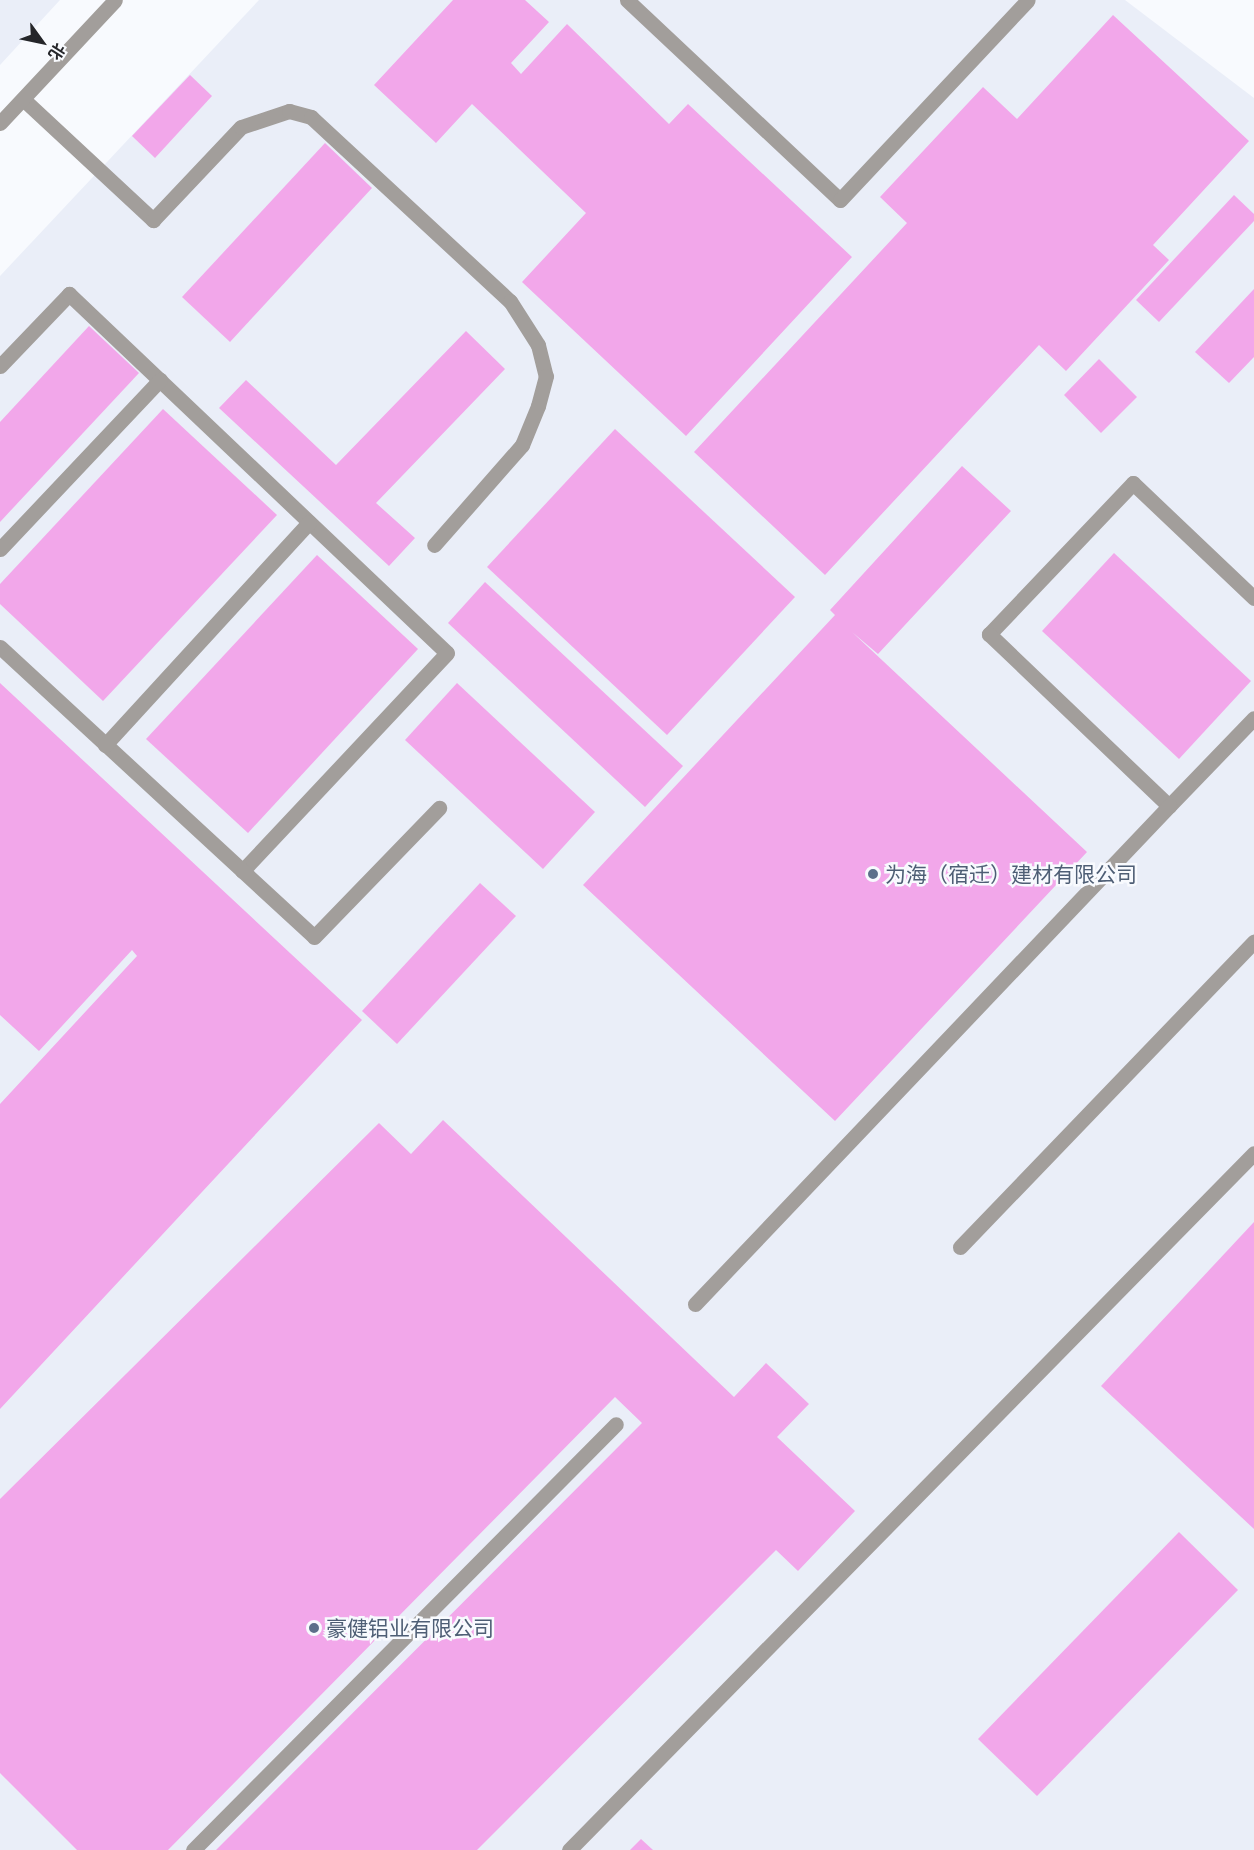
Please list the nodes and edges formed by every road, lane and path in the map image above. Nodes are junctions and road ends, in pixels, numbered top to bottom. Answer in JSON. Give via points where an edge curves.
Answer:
{"nodes":[{"id":1,"x":115,"y":0,"type":"edge"},
{"id":2,"x":627,"y":0,"type":"edge"},
{"id":3,"x":1029,"y":0,"type":"edge"},
{"id":4,"x":23,"y":99,"type":"junction"},
{"id":5,"x":0,"y":123,"type":"edge"},
{"id":6,"x":0,"y":366,"type":"edge"},
{"id":7,"x":160,"y":380,"type":"junction"},
{"id":8,"x":309,"y":522,"type":"junction"},
{"id":9,"x":434,"y":545,"type":"dead end"},
{"id":10,"x":0,"y":549,"type":"edge"},
{"id":11,"x":1254,"y":598,"type":"edge"},
{"id":12,"x":0,"y":647,"type":"edge"},
{"id":13,"x":1254,"y":718,"type":"edge"},
{"id":14,"x":105,"y":745,"type":"junction"},
{"id":15,"x":1169,"y":807,"type":"junction"},
{"id":16,"x":438,"y":808,"type":"dead end"},
{"id":17,"x":242,"y":871,"type":"junction"},
{"id":18,"x":1254,"y":942,"type":"edge"},
{"id":19,"x":1254,"y":1153,"type":"edge"},
{"id":20,"x":960,"y":1247,"type":"dead end"},
{"id":21,"x":695,"y":1304,"type":"dead end"},
{"id":22,"x":616,"y":1424,"type":"dead end"},
{"id":23,"x":193,"y":1850,"type":"edge"},
{"id":24,"x":569,"y":1850,"type":"edge"}],
"edges":[{"from":1,"to":4,"type":"street"},
{"from":2,"to":3,"type":"street","via":[[840,200]]},
{"from":4,"to":5,"type":"street"},
{"from":4,"to":9,"type":"street","via":[[153,220],[241,127],[289,111],[311,117],[510,301],[538,345],[546,376],[538,406],[522,445],[488,489]]},
{"from":6,"to":7,"type":"street","via":[[69,294]]},
{"from":7,"to":8,"type":"street"},
{"from":7,"to":10,"type":"street"},
{"from":8,"to":14,"type":"street"},
{"from":8,"to":17,"type":"street","via":[[447,653]]},
{"from":11,"to":15,"type":"street","via":[[1133,483],[989,634]]},
{"from":12,"to":14,"type":"street"},
{"from":13,"to":15,"type":"street"},
{"from":14,"to":17,"type":"street"},
{"from":15,"to":21,"type":"street"},
{"from":16,"to":17,"type":"street","via":[[314,937]]},
{"from":18,"to":20,"type":"street"},
{"from":19,"to":24,"type":"street"},
{"from":22,"to":23,"type":"street"}]}
